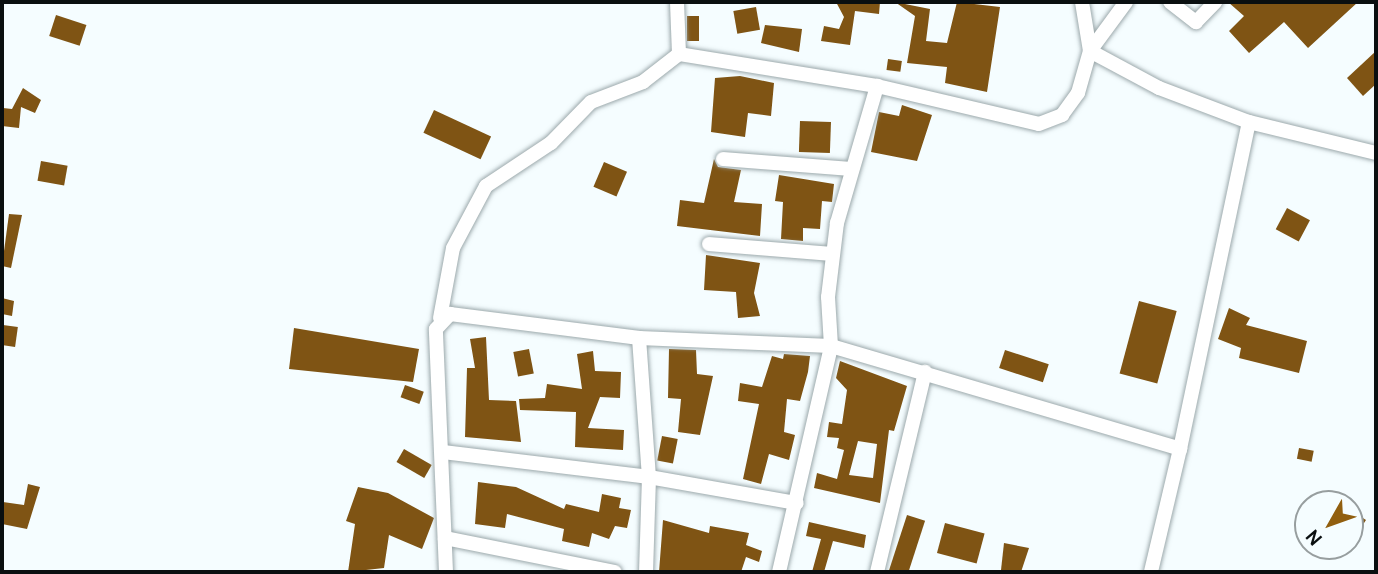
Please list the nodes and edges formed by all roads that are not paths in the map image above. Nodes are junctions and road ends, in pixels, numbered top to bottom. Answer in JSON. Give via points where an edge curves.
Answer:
{"nodes":[{"id":1,"x":677,"y":2,"type":"edge"},
{"id":2,"x":1082,"y":2,"type":"edge"},
{"id":3,"x":1126,"y":2,"type":"edge"},
{"id":4,"x":1170,"y":2,"type":"edge"},
{"id":5,"x":1215,"y":2,"type":"edge"},
{"id":6,"x":1090,"y":51,"type":"junction"},
{"id":7,"x":679,"y":54,"type":"junction"},
{"id":8,"x":877,"y":86,"type":"junction"},
{"id":9,"x":1249,"y":122,"type":"junction"},
{"id":10,"x":1376,"y":153,"type":"edge"},
{"id":11,"x":723,"y":159,"type":"dead end"},
{"id":12,"x":850,"y":169,"type":"junction"},
{"id":13,"x":709,"y":244,"type":"dead end"},
{"id":14,"x":832,"y":254,"type":"junction"},
{"id":15,"x":440,"y":318,"type":"junction"},
{"id":16,"x":639,"y":338,"type":"junction"},
{"id":17,"x":831,"y":346,"type":"junction"},
{"id":18,"x":925,"y":372,"type":"junction"},
{"id":19,"x":1181,"y":449,"type":"junction"},
{"id":20,"x":443,"y":452,"type":"junction"},
{"id":21,"x":649,"y":477,"type":"junction"},
{"id":22,"x":797,"y":503,"type":"junction"},
{"id":23,"x":445,"y":538,"type":"junction"},
{"id":24,"x":446,"y":572,"type":"edge"},
{"id":25,"x":615,"y":572,"type":"edge"},
{"id":26,"x":646,"y":572,"type":"edge"},
{"id":27,"x":779,"y":572,"type":"edge"},
{"id":28,"x":877,"y":572,"type":"edge"},
{"id":29,"x":1151,"y":572,"type":"edge"}],
"edges":[{"from":1,"to":7,"type":"street"},
{"from":2,"to":6,"type":"street"},
{"from":3,"to":6,"type":"street"},
{"from":4,"to":5,"type":"street","via":[[1196,22]]},
{"from":6,"to":8,"type":"street","via":[[1078,93],[1062,115],[1039,124]]},
{"from":6,"to":9,"type":"street"},
{"from":7,"to":8,"type":"street"},
{"from":7,"to":15,"type":"street","via":[[643,82],[591,103],[551,143],[486,187],[453,248]]},
{"from":8,"to":12,"type":"street"},
{"from":9,"to":10,"type":"street"},
{"from":9,"to":19,"type":"street"},
{"from":11,"to":12,"type":"street"},
{"from":12,"to":14,"type":"street"},
{"from":13,"to":14,"type":"street"},
{"from":14,"to":17,"type":"street"},
{"from":15,"to":16,"type":"street","via":[[450,314]]},
{"from":15,"to":20,"type":"street"},
{"from":16,"to":17,"type":"street"},
{"from":16,"to":21,"type":"street"},
{"from":17,"to":18,"type":"street"},
{"from":17,"to":22,"type":"street"},
{"from":18,"to":19,"type":"street"},
{"from":18,"to":28,"type":"street"},
{"from":19,"to":29,"type":"street"},
{"from":20,"to":21,"type":"street"},
{"from":20,"to":23,"type":"street"},
{"from":21,"to":22,"type":"street"},
{"from":21,"to":26,"type":"street"},
{"from":22,"to":27,"type":"street"},
{"from":23,"to":24,"type":"street"},
{"from":23,"to":25,"type":"street"}]}
